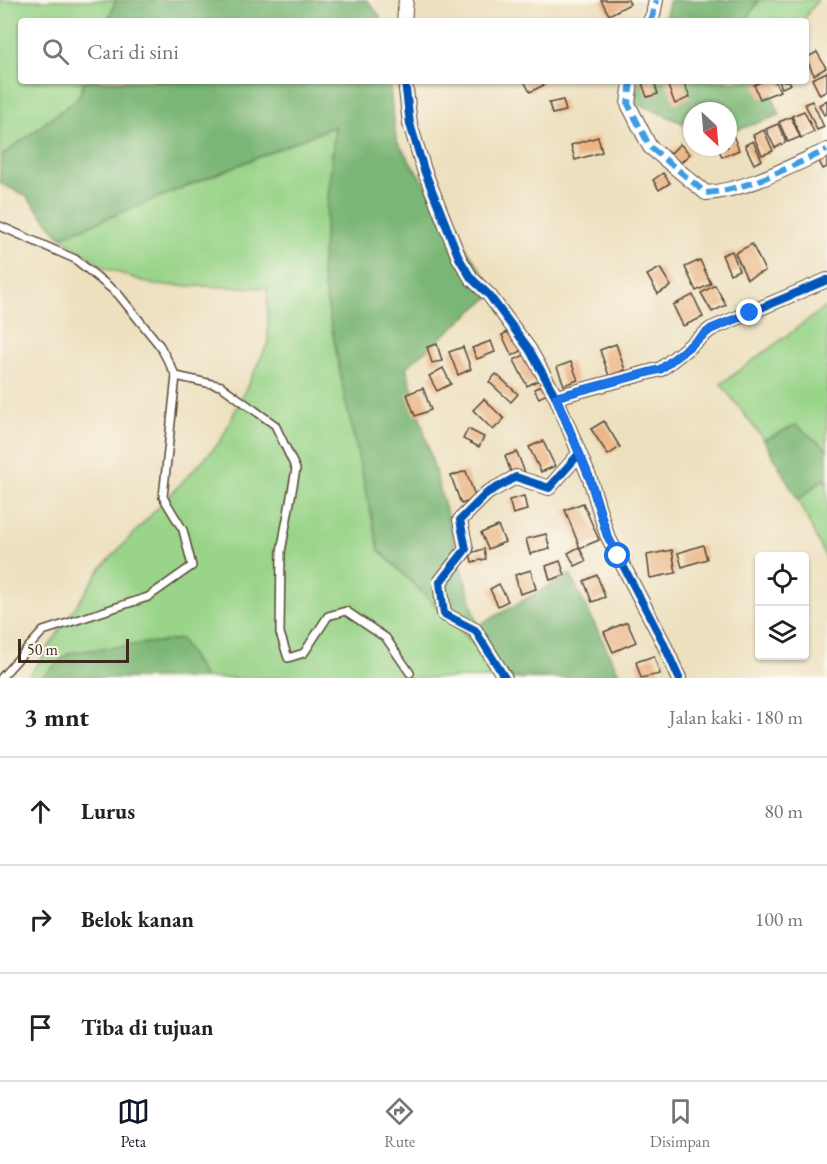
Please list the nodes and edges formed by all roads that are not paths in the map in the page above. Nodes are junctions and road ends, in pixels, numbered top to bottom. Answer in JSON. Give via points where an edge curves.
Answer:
{"nodes":[{"id":1,"x":406,"y":0,"type":"edge"},
{"id":2,"x":656,"y":0,"type":"edge"},
{"id":3,"x":404,"y":18,"type":"edge"},
{"id":4,"x":652,"y":18,"type":"edge"},
{"id":5,"x":405,"y":84,"type":"edge"},
{"id":6,"x":631,"y":84,"type":"edge"},
{"id":7,"x":827,"y":150,"type":"edge"},
{"id":8,"x":0,"y":226,"type":"edge"},
{"id":9,"x":827,"y":280,"type":"edge"},
{"id":10,"x":176,"y":376,"type":"junction"},
{"id":11,"x":556,"y":397,"type":"junction"},
{"id":12,"x":579,"y":454,"type":"junction"},
{"id":13,"x":410,"y":673,"type":"dead end"},
{"id":14,"x":1,"y":678,"type":"edge"},
{"id":15,"x":505,"y":678,"type":"edge"},
{"id":16,"x":679,"y":678,"type":"edge"}],
"edges":[{"from":1,"to":3,"type":"street"},
{"from":2,"to":4,"type":"street"},
{"from":5,"to":11,"type":"street","via":[[410,124],[424,170],[459,258],[529,349]]},
{"from":6,"to":7,"type":"street","via":[[628,104],[650,147],[705,193],[724,192]]},
{"from":8,"to":10,"type":"lane","via":[[75,259],[118,294],[160,346]]},
{"from":9,"to":11,"type":"street","via":[[711,329],[661,369]]},
{"from":10,"to":13,"type":"lane","via":[[221,386],[274,425],[296,469],[281,552],[280,633],[288,658],[304,653],[328,616],[346,612],[386,638]]},
{"from":10,"to":14,"type":"lane","via":[[163,497],[183,530],[192,566],[148,597],[43,631]]},
{"from":11,"to":12,"type":"street"},
{"from":12,"to":15,"type":"street","via":[[549,488],[516,477],[487,493],[460,520],[466,549],[440,582],[444,614],[475,630]]},
{"from":12,"to":16,"type":"street","via":[[607,535]]}]}
